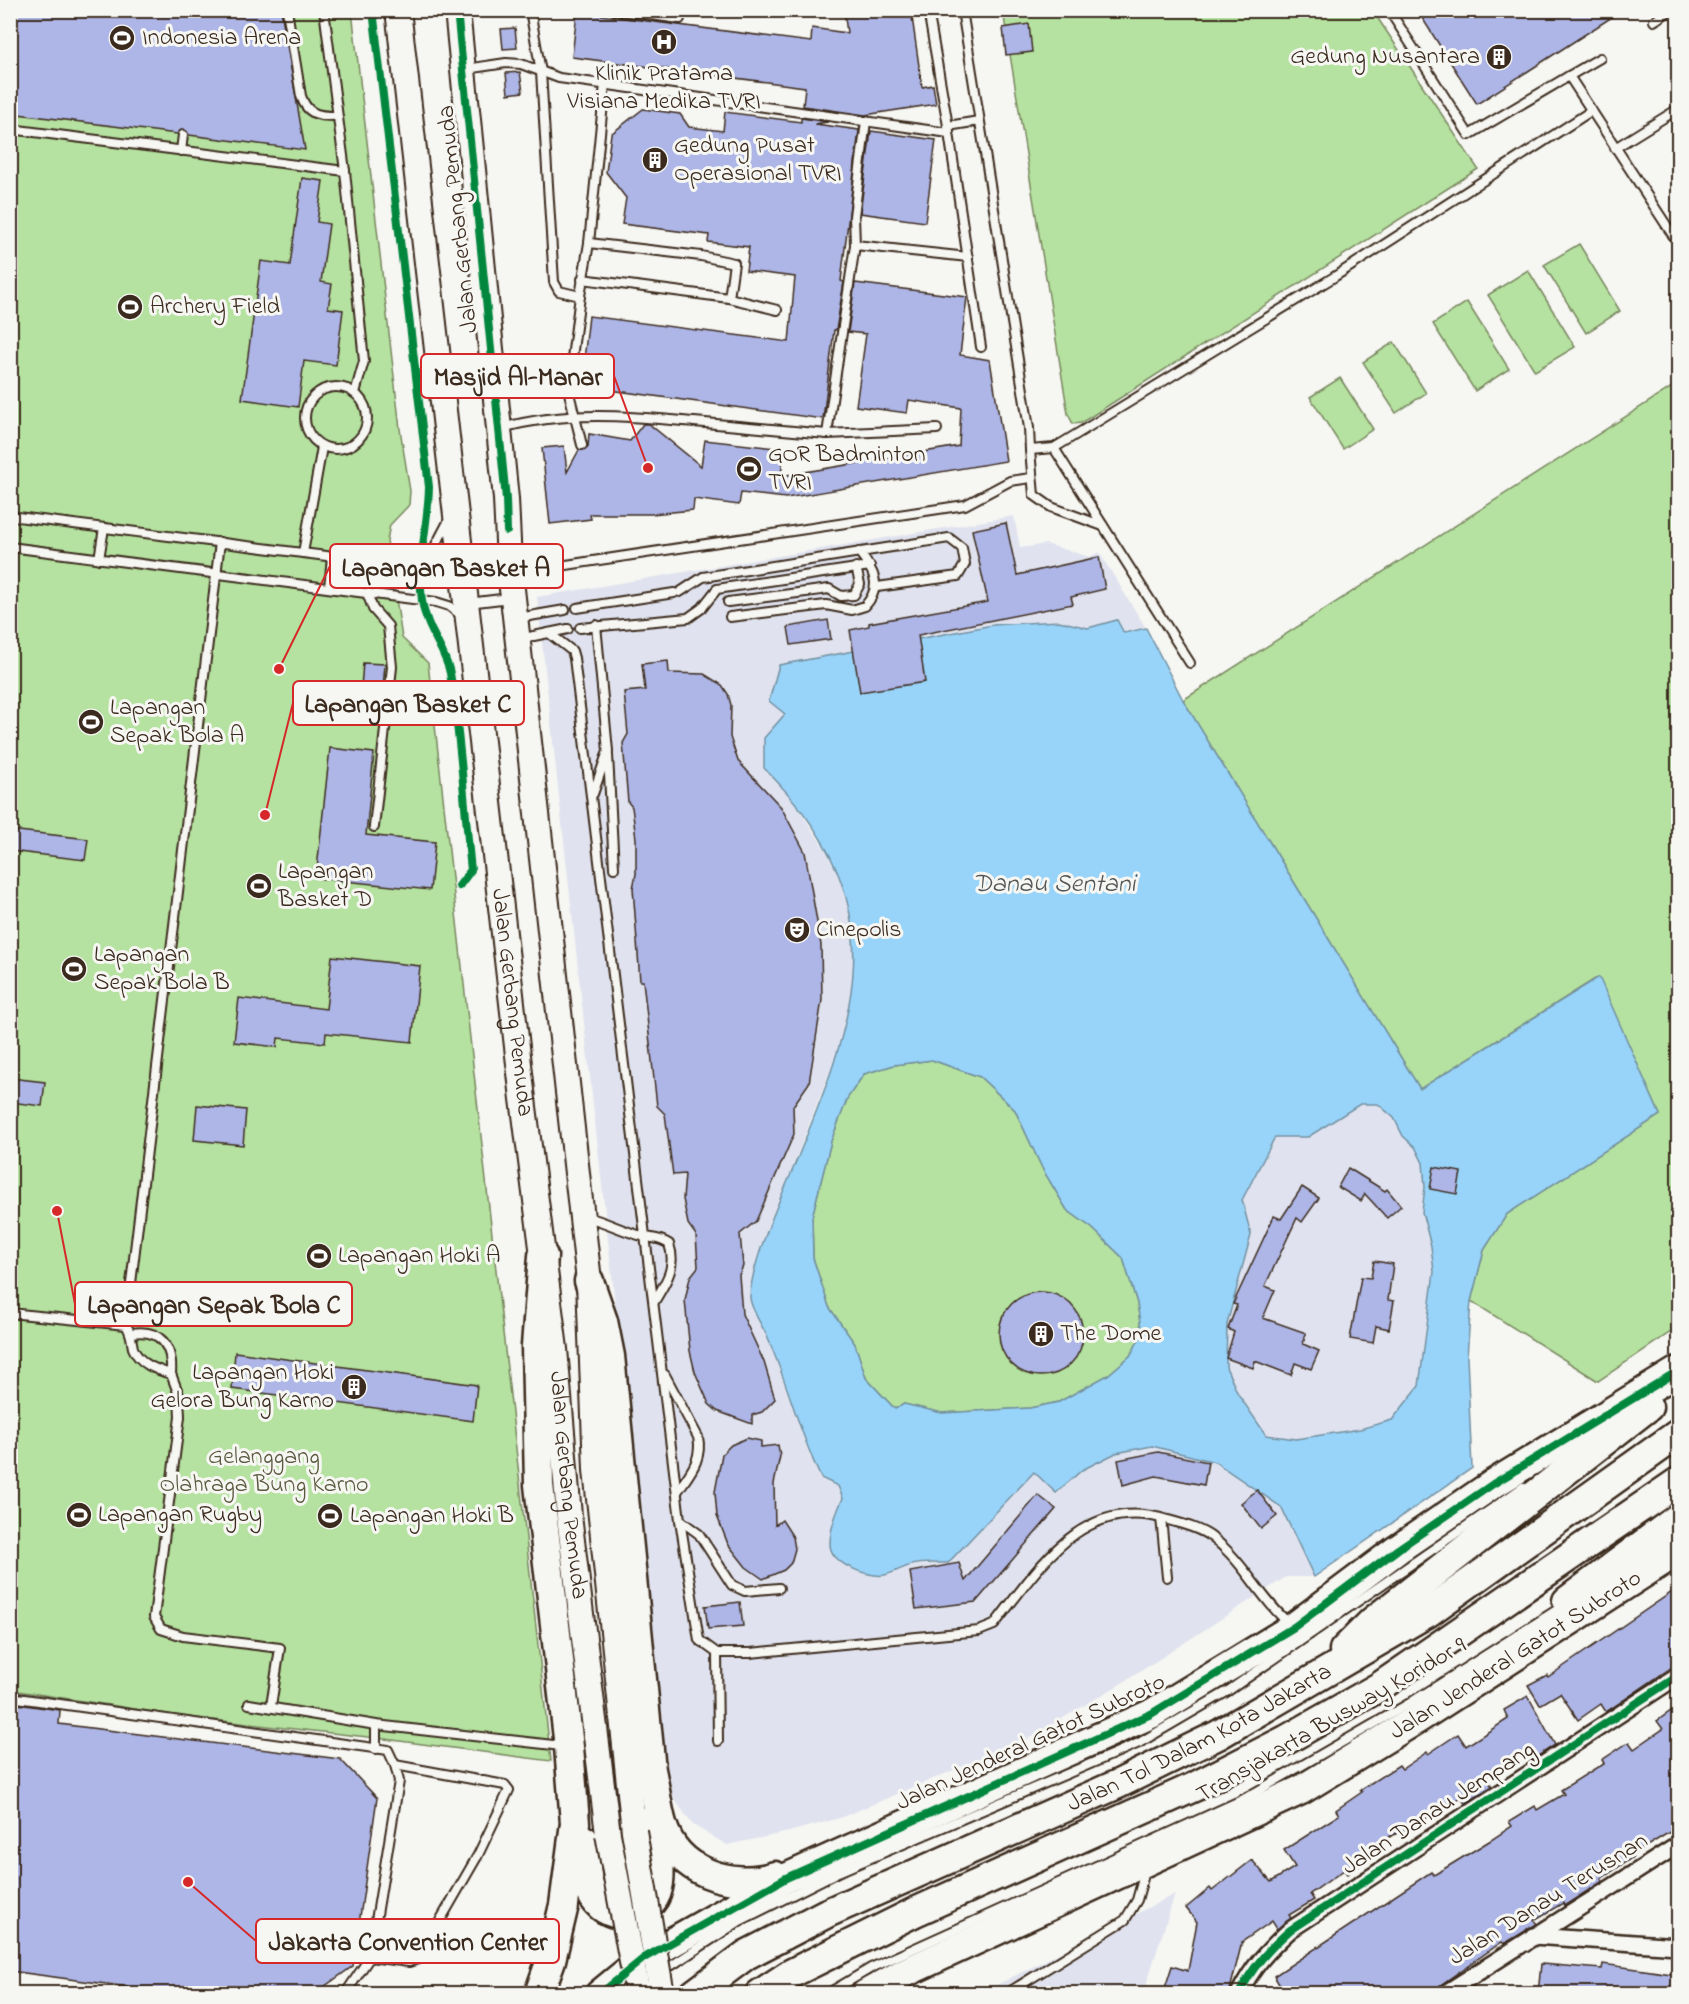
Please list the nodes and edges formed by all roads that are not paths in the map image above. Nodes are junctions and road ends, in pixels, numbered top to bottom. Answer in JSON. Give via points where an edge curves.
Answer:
{"nodes":[{"id":1,"x":287,"y":10,"type":"edge"},
{"id":2,"x":324,"y":10,"type":"edge"},
{"id":3,"x":398,"y":10,"type":"edge"},
{"id":4,"x":457,"y":10,"type":"edge"},
{"id":5,"x":530,"y":10,"type":"edge"},
{"id":6,"x":614,"y":10,"type":"edge"},
{"id":7,"x":928,"y":10,"type":"edge"},
{"id":8,"x":962,"y":10,"type":"edge"},
{"id":9,"x":1389,"y":10,"type":"edge"},
{"id":10,"x":1671,"y":10,"type":"edge"},
{"id":11,"x":680,"y":19,"type":"dead end"},
{"id":12,"x":1654,"y":21,"type":"dead end"},
{"id":13,"x":1600,"y":58,"type":"dead end"},
{"id":14,"x":464,"y":70,"type":"junction"},
{"id":15,"x":541,"y":72,"type":"junction"},
{"id":16,"x":1569,"y":76,"type":"junction"},
{"id":17,"x":605,"y":84,"type":"junction"},
{"id":18,"x":1678,"y":109,"type":"edge"},
{"id":19,"x":1591,"y":111,"type":"junction"},
{"id":20,"x":336,"y":116,"type":"junction"},
{"id":21,"x":979,"y":120,"type":"junction"},
{"id":22,"x":866,"y":121,"type":"junction"},
{"id":23,"x":10,"y":129,"type":"edge"},
{"id":24,"x":949,"y":129,"type":"junction"},
{"id":25,"x":183,"y":135,"type":"dead end"},
{"id":26,"x":1615,"y":148,"type":"junction"},
{"id":27,"x":181,"y":151,"type":"junction"},
{"id":28,"x":345,"y":171,"type":"junction"},
{"id":29,"x":589,"y":243,"type":"junction"},
{"id":30,"x":1678,"y":243,"type":"edge"},
{"id":31,"x":855,"y":245,"type":"junction"},
{"id":32,"x":968,"y":257,"type":"junction"},
{"id":33,"x":582,"y":279,"type":"junction"},
{"id":34,"x":580,"y":296,"type":"junction"},
{"id":35,"x":729,"y":297,"type":"junction"},
{"id":36,"x":777,"y":310,"type":"dead end"},
{"id":37,"x":981,"y":348,"type":"dead end"},
{"id":38,"x":355,"y":393,"type":"junction"},
{"id":39,"x":575,"y":415,"type":"junction"},
{"id":40,"x":499,"y":428,"type":"junction"},
{"id":41,"x":937,"y":429,"type":"dead end"},
{"id":42,"x":827,"y":434,"type":"junction"},
{"id":43,"x":582,"y":445,"type":"dead end"},
{"id":44,"x":322,"y":447,"type":"junction"},
{"id":45,"x":1054,"y":448,"type":"junction"},
{"id":46,"x":1030,"y":450,"type":"junction"},
{"id":47,"x":1031,"y":478,"type":"junction"},
{"id":48,"x":456,"y":503,"type":"junction"},
{"id":49,"x":10,"y":516,"type":"edge"},
{"id":50,"x":1103,"y":526,"type":"junction"},
{"id":51,"x":104,"y":528,"type":"junction"},
{"id":52,"x":220,"y":543,"type":"junction"},
{"id":53,"x":10,"y":547,"type":"edge"},
{"id":54,"x":859,"y":552,"type":"junction"},
{"id":55,"x":303,"y":553,"type":"junction"},
{"id":56,"x":332,"y":556,"type":"junction"},
{"id":57,"x":99,"y":559,"type":"junction"},
{"id":58,"x":463,"y":565,"type":"junction"},
{"id":59,"x":870,"y":566,"type":"junction"},
{"id":60,"x":856,"y":567,"type":"junction"},
{"id":61,"x":216,"y":573,"type":"junction"},
{"id":62,"x":877,"y":587,"type":"junction"},
{"id":63,"x":329,"y":588,"type":"junction"},
{"id":64,"x":367,"y":593,"type":"junction"},
{"id":65,"x":514,"y":598,"type":"junction"},
{"id":66,"x":728,"y":602,"type":"dead end"},
{"id":67,"x":467,"y":603,"type":"junction"},
{"id":68,"x":579,"y":608,"type":"dead end"},
{"id":69,"x":565,"y":610,"type":"dead end"},
{"id":70,"x":729,"y":617,"type":"dead end"},
{"id":71,"x":596,"y":625,"type":"junction"},
{"id":72,"x":581,"y":627,"type":"dead end"},
{"id":73,"x":568,"y":629,"type":"dead end"},
{"id":74,"x":471,"y":631,"type":"junction"},
{"id":75,"x":549,"y":633,"type":"junction"},
{"id":76,"x":1190,"y":663,"type":"dead end"},
{"id":77,"x":608,"y":751,"type":"junction"},
{"id":78,"x":592,"y":796,"type":"junction"},
{"id":79,"x":374,"y":827,"type":"dead end"},
{"id":80,"x":614,"y":868,"type":"dead end"},
{"id":81,"x":582,"y":1216,"type":"junction"},
{"id":82,"x":645,"y":1237,"type":"junction"},
{"id":83,"x":543,"y":1256,"type":"junction"},
{"id":84,"x":589,"y":1281,"type":"junction"},
{"id":85,"x":654,"y":1302,"type":"junction"},
{"id":86,"x":10,"y":1313,"type":"edge"},
{"id":87,"x":126,"y":1325,"type":"junction"},
{"id":88,"x":132,"y":1333,"type":"junction"},
{"id":89,"x":662,"y":1368,"type":"junction"},
{"id":90,"x":1678,"y":1371,"type":"edge"},
{"id":91,"x":171,"y":1374,"type":"junction"},
{"id":92,"x":1678,"y":1384,"type":"edge"},
{"id":93,"x":1653,"y":1398,"type":"dead end"},
{"id":94,"x":1678,"y":1434,"type":"edge"},
{"id":95,"x":1588,"y":1442,"type":"dead end"},
{"id":96,"x":1530,"y":1482,"type":"dead end"},
{"id":97,"x":1678,"y":1482,"type":"edge"},
{"id":98,"x":676,"y":1492,"type":"junction"},
{"id":99,"x":1161,"y":1518,"type":"junction"},
{"id":100,"x":1678,"y":1518,"type":"edge"},
{"id":101,"x":680,"y":1521,"type":"junction"},
{"id":102,"x":1678,"y":1551,"type":"edge"},
{"id":103,"x":1640,"y":1558,"type":"dead end"},
{"id":104,"x":1167,"y":1577,"type":"dead end"},
{"id":105,"x":779,"y":1588,"type":"dead end"},
{"id":106,"x":1553,"y":1612,"type":"junction"},
{"id":107,"x":1294,"y":1627,"type":"junction"},
{"id":108,"x":717,"y":1653,"type":"junction"},
{"id":109,"x":1494,"y":1668,"type":"junction"},
{"id":110,"x":1678,"y":1676,"type":"edge"},
{"id":111,"x":1315,"y":1678,"type":"junction"},
{"id":112,"x":10,"y":1697,"type":"edge"},
{"id":113,"x":249,"y":1704,"type":"dead end"},
{"id":114,"x":272,"y":1706,"type":"junction"},
{"id":115,"x":376,"y":1725,"type":"junction"},
{"id":116,"x":717,"y":1741,"type":"dead end"},
{"id":117,"x":569,"y":1747,"type":"junction"},
{"id":118,"x":376,"y":1749,"type":"junction"},
{"id":119,"x":395,"y":1765,"type":"junction"},
{"id":120,"x":651,"y":1770,"type":"junction"},
{"id":121,"x":573,"y":1787,"type":"junction"},
{"id":122,"x":1678,"y":1845,"type":"edge"},
{"id":123,"x":834,"y":1855,"type":"junction"},
{"id":124,"x":1148,"y":1862,"type":"junction"},
{"id":125,"x":1533,"y":1935,"type":"junction"},
{"id":126,"x":1678,"y":1947,"type":"edge"},
{"id":127,"x":370,"y":1957,"type":"junction"},
{"id":128,"x":896,"y":1984,"type":"edge"},
{"id":129,"x":645,"y":1990,"type":"edge"},
{"id":130,"x":345,"y":1994,"type":"edge"},
{"id":131,"x":539,"y":1994,"type":"edge"},
{"id":132,"x":600,"y":1994,"type":"edge"},
{"id":133,"x":694,"y":1994,"type":"edge"},
{"id":134,"x":760,"y":1994,"type":"edge"},
{"id":135,"x":827,"y":1994,"type":"edge"},
{"id":136,"x":866,"y":1994,"type":"edge"},
{"id":137,"x":1006,"y":1994,"type":"edge"},
{"id":138,"x":1239,"y":1994,"type":"edge"},
{"id":139,"x":1444,"y":1994,"type":"edge"}],
"edges":[{"from":1,"to":20,"type":"lane","via":[[306,109],[318,116]]},
{"from":2,"to":20,"type":"lane"},
{"from":3,"to":48,"type":"main road","name":"Jalan Gerbang Pemuda"},
{"from":4,"to":14,"type":"main road","name":"Jalan Gerbang Pemuda"},
{"from":5,"to":15,"type":"lane"},
{"from":6,"to":11,"type":"lane"},
{"from":7,"to":24,"type":"lane"},
{"from":8,"to":21,"type":"lane"},
{"from":9,"to":16,"type":"lane","via":[[1469,135]]},
{"from":10,"to":12,"type":"lane"},
{"from":13,"to":16,"type":"lane"},
{"from":14,"to":15,"type":"lane","via":[[506,63]]},
{"from":14,"to":40,"type":"main road","name":"Jalan Gerbang Pemuda"},
{"from":15,"to":17,"type":"lane"},
{"from":15,"to":34,"type":"lane","via":[[554,282],[559,291]]},
{"from":16,"to":19,"type":"lane"},
{"from":17,"to":22,"type":"lane"},
{"from":17,"to":29,"type":"lane"},
{"from":18,"to":26,"type":"lane"},
{"from":19,"to":26,"type":"lane"},
{"from":19,"to":45,"type":"lane","via":[[1334,277]]},
{"from":20,"to":28,"type":"lane"},
{"from":21,"to":24,"type":"lane"},
{"from":21,"to":46,"type":"lane"},
{"from":22,"to":24,"type":"lane"},
{"from":22,"to":31,"type":"lane"},
{"from":23,"to":27,"type":"lane"},
{"from":24,"to":32,"type":"lane"},
{"from":25,"to":27,"type":"lane"},
{"from":26,"to":30,"type":"lane"},
{"from":27,"to":28,"type":"lane"},
{"from":28,"to":38,"type":"lane","via":[[363,361]]},
{"from":29,"to":33,"type":"lane"},
{"from":29,"to":35,"type":"lane","via":[[734,263]]},
{"from":31,"to":32,"type":"lane"},
{"from":31,"to":42,"type":"lane"},
{"from":32,"to":37,"type":"lane"},
{"from":33,"to":34,"type":"lane"},
{"from":33,"to":35,"type":"lane"},
{"from":34,"to":39,"type":"lane","via":[[568,389]]},
{"from":35,"to":36,"type":"lane"},
{"from":38,"to":44,"type":"lane","via":[[368,420],[363,435],[352,446],[337,450]]},
{"from":38,"to":44,"type":"lane","via":[[341,387],[326,388],[313,396],[305,409],[304,424],[310,438]]},
{"from":39,"to":40,"type":"lane","via":[[533,419]]},
{"from":39,"to":42,"type":"lane","via":[[632,416]]},
{"from":39,"to":43,"type":"lane"},
{"from":40,"to":65,"type":"main road","name":"Jalan Gerbang Pemuda"},
{"from":41,"to":42,"type":"lane"},
{"from":44,"to":55,"type":"lane"},
{"from":45,"to":46,"type":"lane"},
{"from":45,"to":50,"type":"lane"},
{"from":46,"to":47,"type":"lane"},
{"from":47,"to":50,"type":"lane","via":[[1034,495],[1051,507]]},
{"from":47,"to":65,"type":"lane","via":[[1010,482],[965,505]]},
{"from":48,"to":56,"type":"lane","via":[[429,558],[414,564],[390,564]]},
{"from":48,"to":58,"type":"main road","name":"Jalan Gerbang Pemuda"},
{"from":49,"to":51,"type":"lane"},
{"from":50,"to":76,"type":"lane"},
{"from":51,"to":52,"type":"lane"},
{"from":51,"to":57,"type":"lane"},
{"from":52,"to":55,"type":"lane"},
{"from":52,"to":61,"type":"lane"},
{"from":53,"to":57,"type":"lane"},
{"from":54,"to":59,"type":"lane"},
{"from":54,"to":62,"type":"lane","via":[[949,538],[962,548],[965,564],[958,576]]},
{"from":54,"to":68,"type":"lane","via":[[703,577],[677,592]]},
{"from":55,"to":56,"type":"lane"},
{"from":56,"to":63,"type":"lane"},
{"from":57,"to":61,"type":"lane"},
{"from":58,"to":65,"type":"lane"},
{"from":58,"to":67,"type":"main road","name":"Jalan Gerbang Pemuda"},
{"from":59,"to":60,"type":"lane"},
{"from":59,"to":62,"type":"lane"},
{"from":60,"to":66,"type":"lane","via":[[861,584],[858,591],[847,597],[829,590]]},
{"from":60,"to":71,"type":"lane","via":[[717,589],[688,618]]},
{"from":61,"to":63,"type":"lane"},
{"from":61,"to":87,"type":"lane"},
{"from":62,"to":70,"type":"lane","via":[[865,606],[852,610],[826,604]]},
{"from":63,"to":64,"type":"lane"},
{"from":64,"to":74,"type":"lane","via":[[449,606]]},
{"from":64,"to":79,"type":"lane","via":[[373,609],[388,626],[392,667]]},
{"from":65,"to":67,"type":"lane"},
{"from":65,"to":69,"type":"lane"},
{"from":65,"to":75,"type":"lane"},
{"from":65,"to":81,"type":"main road","name":"Jalan Gerbang Pemuda"},
{"from":67,"to":74,"type":"main road","name":"Jalan Gerbang Pemuda"},
{"from":71,"to":72,"type":"lane"},
{"from":71,"to":77,"type":"lane"},
{"from":73,"to":75,"type":"lane"},
{"from":74,"to":83,"type":"main road","name":"Jalan Gerbang Pemuda"},
{"from":75,"to":78,"type":"lane","via":[[572,651],[574,658]]},
{"from":77,"to":78,"type":"lane"},
{"from":77,"to":80,"type":"lane"},
{"from":78,"to":82,"type":"lane"},
{"from":81,"to":82,"type":"lane"},
{"from":81,"to":84,"type":"main road","name":"Jalan Gerbang Pemuda"},
{"from":82,"to":85,"type":"lane"},
{"from":82,"to":85,"type":"lane","via":[[661,1238],[672,1253],[668,1280]]},
{"from":83,"to":117,"type":"highway","via":[[537,1346],[539,1485]]},
{"from":83,"to":129,"type":"main road","name":"Jalan Gerbang Pemuda","bridge":true,"via":[[569,1516],[608,1833]]},
{"from":84,"to":120,"type":"highway","via":[[610,1356]]},
{"from":84,"to":129,"type":"main road","name":"Jalan Gerbang Pemuda","bridge":true,"via":[[596,1470],[634,1831]]},
{"from":85,"to":89,"type":"lane"},
{"from":86,"to":87,"type":"lane"},
{"from":87,"to":88,"type":"lane"},
{"from":88,"to":91,"type":"lane","via":[[137,1357],[153,1369]]},
{"from":88,"to":91,"type":"lane","via":[[150,1332],[158,1336],[170,1353]]},
{"from":89,"to":98,"type":"lane"},
{"from":89,"to":98,"type":"lane","via":[[700,1448],[697,1464]]},
{"from":90,"to":107,"type":"highway","name":"Jalan Jenderal Gatot Subroto","via":[[1493,1484]]},
{"from":91,"to":114,"type":"lane","via":[[179,1395],[180,1418],[154,1617],[161,1629],[183,1636],[280,1648]]},
{"from":92,"to":111,"type":"highway","via":[[1373,1621]]},
{"from":93,"to":95,"type":"lane"},
{"from":94,"to":111,"type":"highway","name":"Jalan Tol Dalam Kota Jakarta","via":[[1427,1613]]},
{"from":96,"to":129,"type":"lane","via":[[1228,1691],[1139,1743],[838,1872],[740,1921]]},
{"from":97,"to":134,"type":"highway","name":"Jalan Tol Dalam Kota Jakarta","via":[[1379,1687],[1286,1740],[1194,1787],[915,1912],[792,1972]]},
{"from":98,"to":101,"type":"lane"},
{"from":99,"to":104,"type":"lane"},
{"from":99,"to":107,"type":"lane","via":[[1213,1538],[1250,1575],[1276,1612]]},
{"from":99,"to":108,"type":"lane","via":[[1131,1512],[1079,1528],[1056,1547],[994,1625],[979,1631]]},
{"from":100,"to":106,"type":"highway"},
{"from":101,"to":105,"type":"lane","via":[[699,1534],[732,1585],[745,1591]]},
{"from":101,"to":108,"type":"lane","via":[[699,1640]]},
{"from":102,"to":109,"type":"highway","name":"Jalan Jenderal Gatot Subroto"},
{"from":103,"to":106,"type":"lane","name":"Transjakarta Busway Koridor 9"},
{"from":106,"to":109,"type":"highway"},
{"from":106,"to":135,"type":"lane","name":"Transjakarta Busway Koridor 9","via":[[1410,1703],[1242,1800],[871,1968]]},
{"from":107,"to":123,"type":"highway","name":"Jalan Jenderal Gatot Subroto","via":[[1151,1714]]},
{"from":108,"to":116,"type":"lane"},
{"from":109,"to":124,"type":"highway","name":"Jalan Jenderal Gatot Subroto","via":[[1301,1790]]},
{"from":110,"to":138,"type":"street","name":"Jalan Danau Jempang","via":[[1290,1930],[1266,1952]]},
{"from":111,"to":133,"type":"highway","name":"Jalan Tol Dalam Kota Jakarta","via":[[1218,1735],[1118,1784],[827,1913],[746,1955]]},
{"from":112,"to":118,"type":"lane"},
{"from":113,"to":114,"type":"lane"},
{"from":114,"to":115,"type":"lane"},
{"from":115,"to":117,"type":"lane"},
{"from":115,"to":118,"type":"lane"},
{"from":117,"to":121,"type":"highway"},
{"from":118,"to":119,"type":"lane","via":[[388,1750]]},
{"from":119,"to":127,"type":"lane","via":[[399,1781],[397,1804]]},
{"from":119,"to":127,"type":"lane","via":[[504,1785],[509,1790],[478,1855],[418,1959],[409,1962]]},
{"from":120,"to":121,"type":"highway","via":[[648,1789],[659,1887],[650,1903],[634,1913],[608,1911],[595,1899]]},
{"from":120,"to":123,"type":"highway","via":[[667,1837],[683,1857],[704,1872],[732,1881],[760,1881]]},
{"from":121,"to":131,"type":"highway","via":[[575,1823],[564,1905]]},
{"from":122,"to":125,"type":"street","name":"Jalan Danau Terusnan"},
{"from":123,"to":132,"type":"highway","name":"Jalan Jenderal Gatot Subroto","via":[[713,1917],[644,1958]]},
{"from":124,"to":128,"type":"highway","name":"Jalan Jenderal Gatot Subroto"},
{"from":124,"to":137,"type":"lane","via":[[1137,1900],[1125,1920]]},
{"from":125,"to":126,"type":"street"},
{"from":125,"to":139,"type":"street","name":"Jalan Danau Terusnan"},
{"from":127,"to":130,"type":"lane"},
{"from":128,"to":136,"type":"highway","name":"Jalan Jenderal Gatot Subroto"}]}
